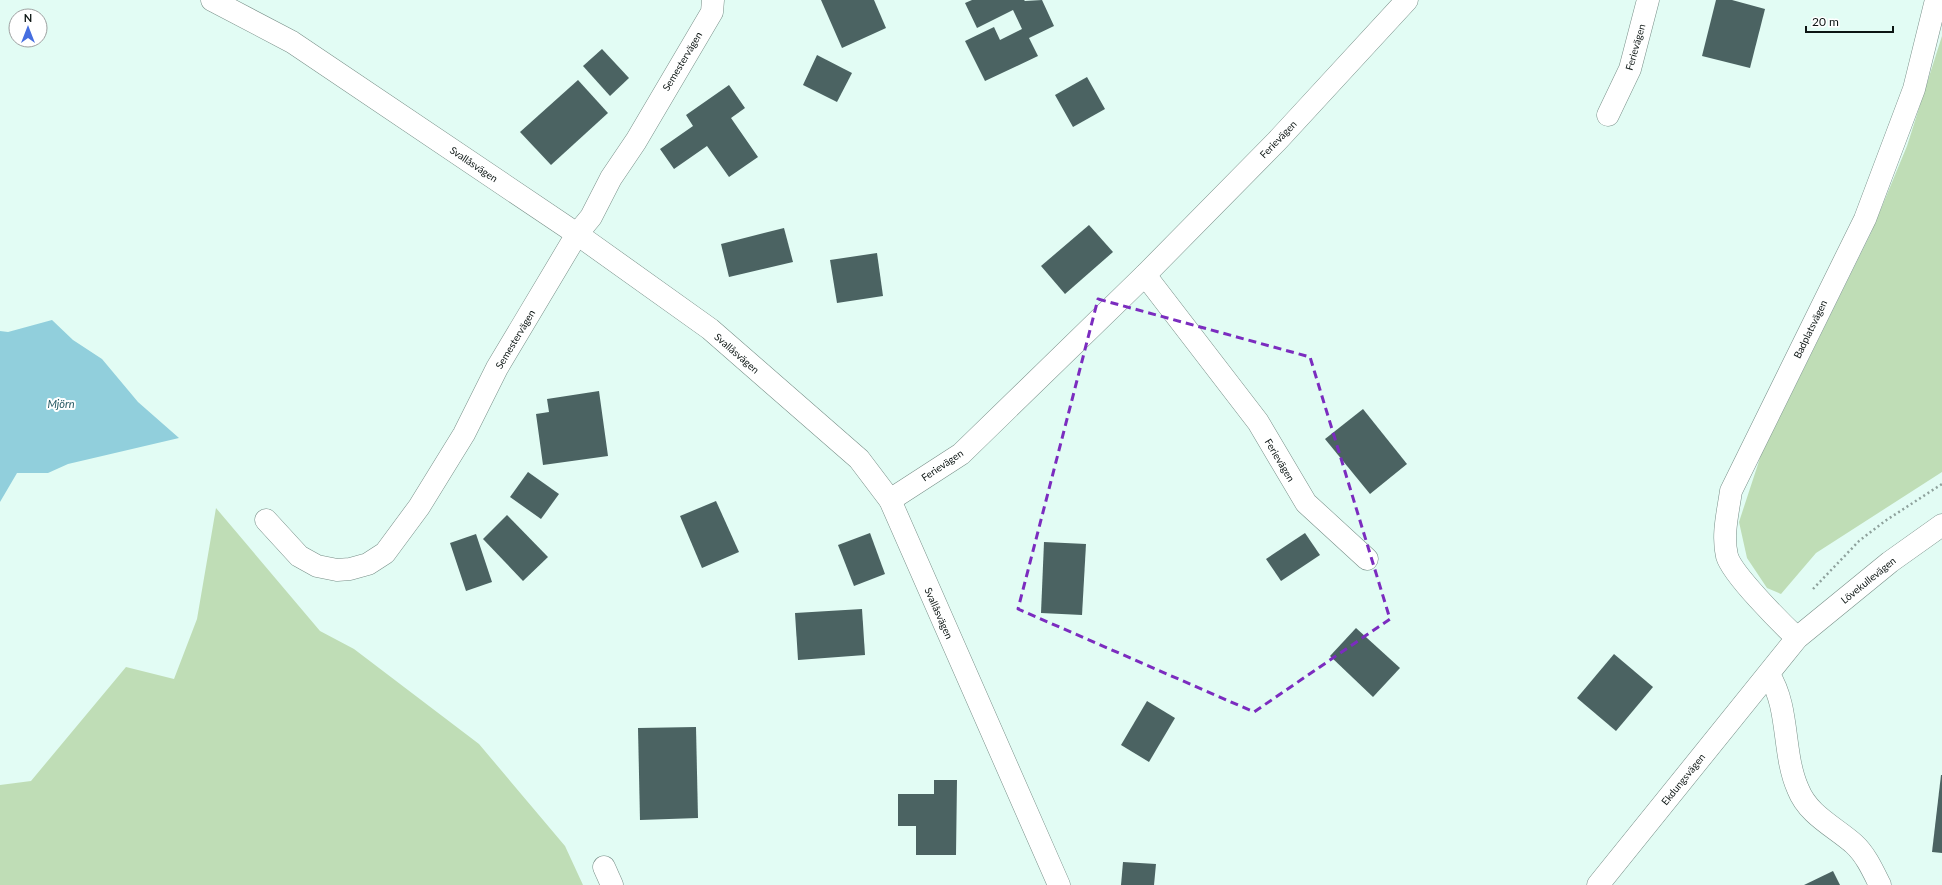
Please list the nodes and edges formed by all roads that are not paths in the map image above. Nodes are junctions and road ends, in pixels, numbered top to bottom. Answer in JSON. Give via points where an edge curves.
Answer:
{"nodes":[{"id":1,"x":212,"y":0,"type":"edge"},
{"id":2,"x":713,"y":0,"type":"edge"},
{"id":3,"x":1407,"y":0,"type":"edge"},
{"id":4,"x":1648,"y":0,"type":"edge"},
{"id":5,"x":1936,"y":0,"type":"edge"},
{"id":6,"x":1608,"y":115,"type":"dead end"},
{"id":7,"x":577,"y":234,"type":"junction"},
{"id":8,"x":1145,"y":275,"type":"junction"},
{"id":9,"x":890,"y":500,"type":"junction"},
{"id":10,"x":266,"y":520,"type":"dead end"},
{"id":11,"x":1942,"y":525,"type":"edge"},
{"id":12,"x":1367,"y":559,"type":"dead end"},
{"id":13,"x":1797,"y":638,"type":"junction"},
{"id":14,"x":1769,"y":675,"type":"junction"},
{"id":15,"x":1059,"y":885,"type":"edge"},
{"id":16,"x":1598,"y":885,"type":"edge"},
{"id":17,"x":1880,"y":885,"type":"edge"}],
"edges":[{"from":1,"to":7,"type":"street","name":"Svallåsvägen","via":[[292,42]]},
{"from":2,"to":7,"type":"street","name":"Semestervägen","via":[[712,12],[636,141],[610,178],[591,217]]},
{"from":3,"to":8,"type":"street","name":"Ferievägen","via":[[1277,141]]},
{"from":4,"to":6,"type":"street","name":"Ferievägen","via":[[1630,69]]},
{"from":5,"to":13,"type":"street","name":"Badplatsvägen","via":[[1914,89],[1865,219],[1730,491],[1725,529],[1727,557],[1742,580]]},
{"from":7,"to":9,"type":"street","name":"Svallåsvägen","via":[[710,329],[859,459]]},
{"from":7,"to":10,"type":"street","name":"Semestervägen","via":[[497,368],[464,434],[418,507],[385,553],[368,564],[350,569],[337,570],[317,566],[299,556]]},
{"from":8,"to":9,"type":"street","name":"Ferievägen","via":[[961,454]]},
{"from":8,"to":12,"type":"street","name":"Ferievägen","via":[[1258,422],[1306,502]]},
{"from":9,"to":15,"type":"street","name":"Svallåsvägen"},
{"from":11,"to":13,"type":"street","name":"Lövekullevägen","via":[[1890,562]]},
{"from":13,"to":14,"type":"street","name":"Ekdungsvägen"},
{"from":14,"to":16,"type":"street","name":"Ekdungsvägen"},
{"from":14,"to":17,"type":"street","via":[[1775,684],[1789,760],[1798,790],[1824,823],[1854,844],[1865,857]]}]}
